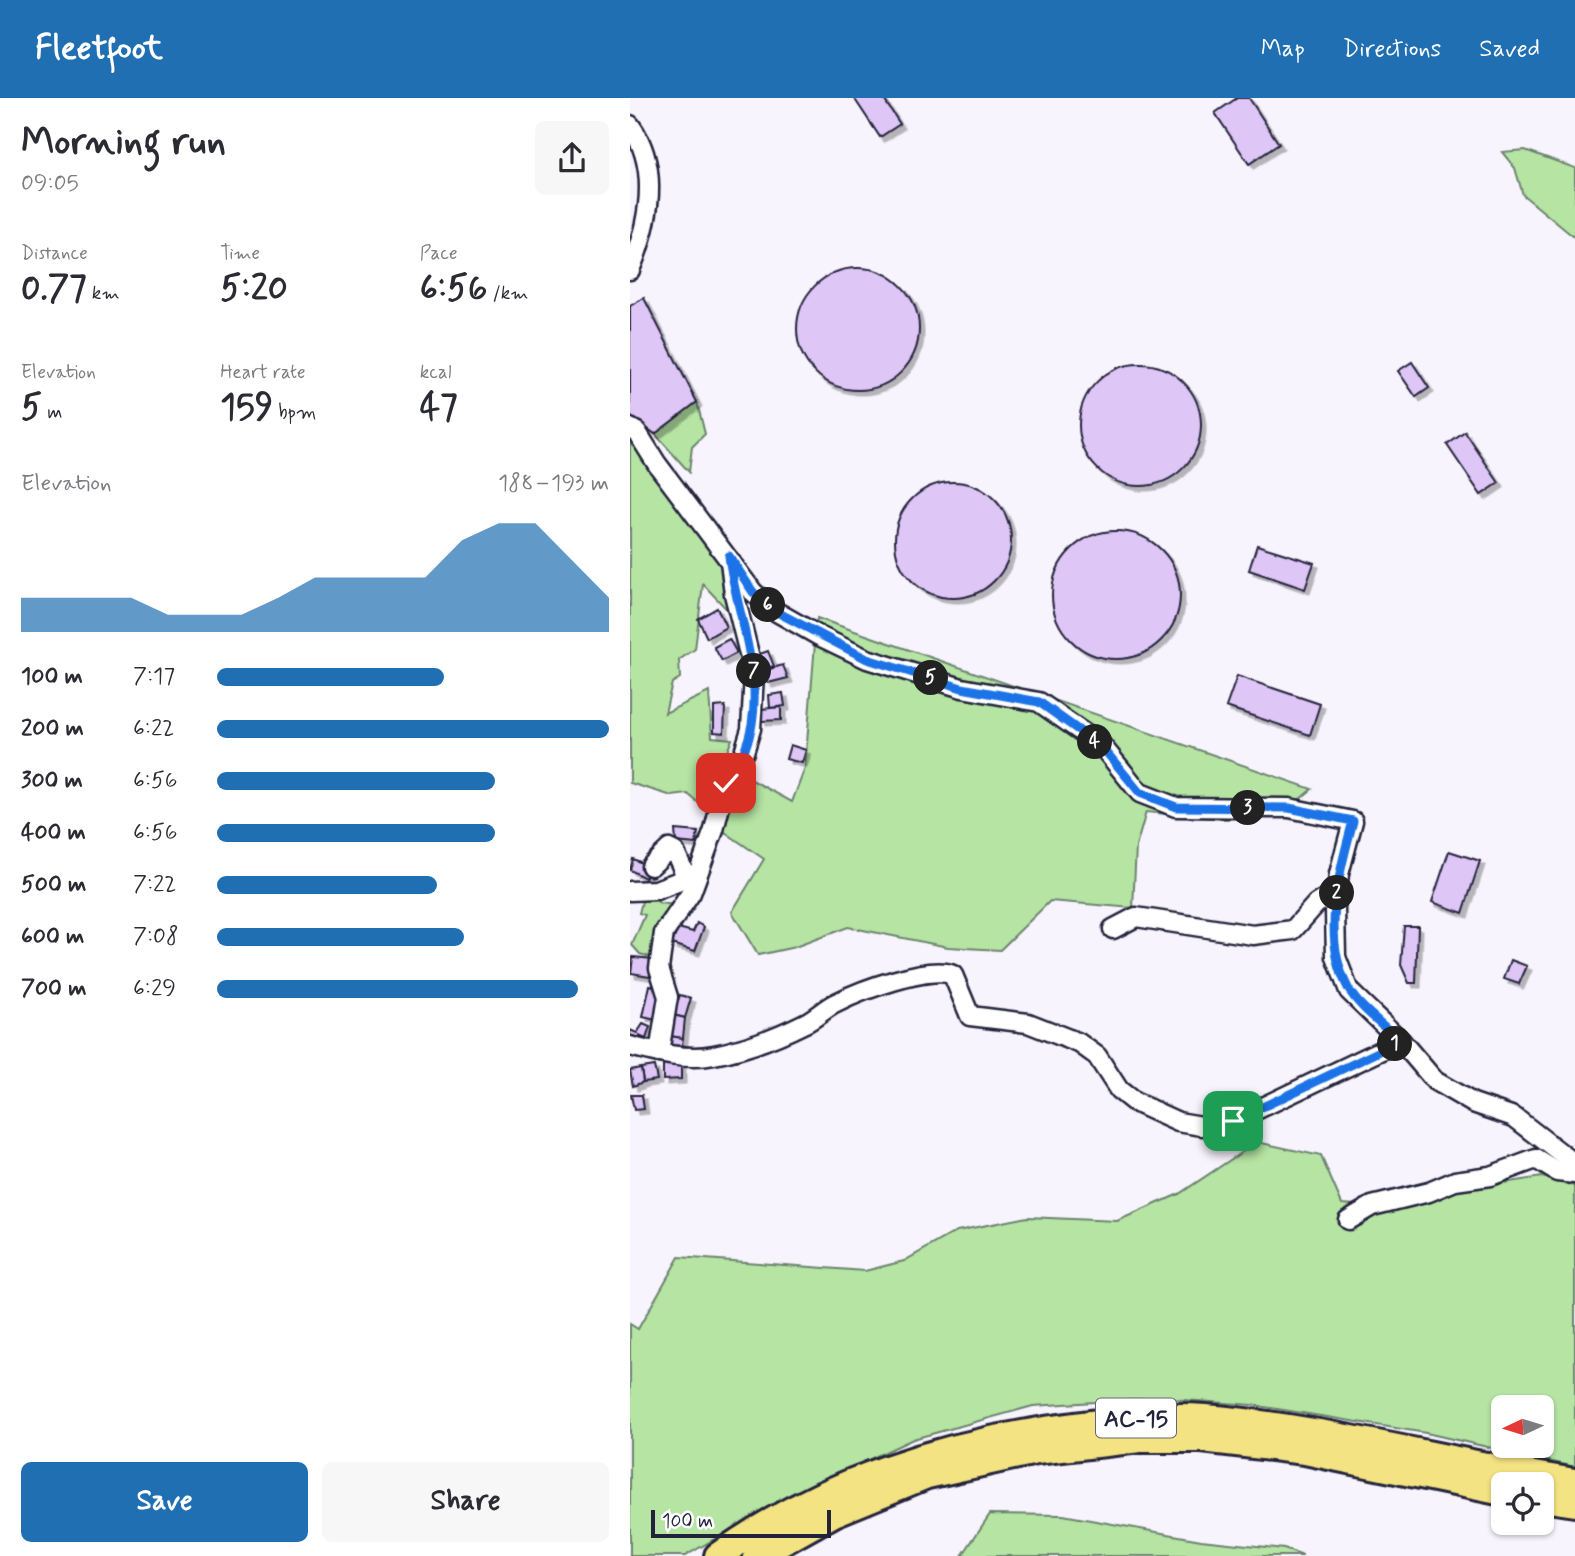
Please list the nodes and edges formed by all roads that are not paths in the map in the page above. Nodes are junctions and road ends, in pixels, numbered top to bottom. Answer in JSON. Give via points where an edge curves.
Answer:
{"nodes":[{"id":1,"x":630,"y":125,"type":"edge"},
{"id":2,"x":630,"y":270,"type":"edge"},
{"id":3,"x":630,"y":428,"type":"edge"},
{"id":4,"x":729,"y":556,"type":"junction"},
{"id":5,"x":651,"y":866,"type":"dead end"},
{"id":6,"x":692,"y":878,"type":"junction"},
{"id":7,"x":630,"y":891,"type":"edge"},
{"id":8,"x":1337,"y":891,"type":"junction"},
{"id":9,"x":1113,"y":929,"type":"dead end"},
{"id":10,"x":1401,"y":1041,"type":"junction"},
{"id":11,"x":630,"y":1046,"type":"edge"},
{"id":12,"x":659,"y":1053,"type":"junction"},
{"id":13,"x":1575,"y":1164,"type":"edge"},
{"id":14,"x":1575,"y":1174,"type":"edge"},
{"id":15,"x":1348,"y":1220,"type":"dead end"},
{"id":16,"x":1575,"y":1482,"type":"edge"},
{"id":17,"x":1491,"y":1490,"type":"edge"},
{"id":18,"x":1554,"y":1500,"type":"edge"},
{"id":19,"x":1575,"y":1503,"type":"edge"},
{"id":20,"x":718,"y":1556,"type":"edge"},
{"id":21,"x":757,"y":1556,"type":"edge"}],
"edges":[{"from":1,"to":2,"type":"street","via":[[648,159],[650,187],[639,248]]},
{"from":3,"to":4,"type":"street"},
{"from":4,"to":6,"type":"street","via":[[754,674],[751,729]]},
{"from":4,"to":8,"type":"street","via":[[753,592],[775,611],[867,659],[962,688],[1039,702],[1102,747],[1140,793],[1176,807],[1289,808],[1353,821]]},
{"from":5,"to":6,"type":"street","via":[[669,849]]},
{"from":6,"to":7,"type":"street","via":[[656,890]]},
{"from":6,"to":12,"type":"street","via":[[691,893],[664,933],[659,950],[668,997]]},
{"from":8,"to":9,"type":"street","via":[[1316,904],[1293,930],[1253,935],[1136,917]]},
{"from":8,"to":10,"type":"street","via":[[1336,957],[1349,991]]},
{"from":10,"to":12,"type":"street","via":[[1233,1121],[1202,1126],[1178,1122],[1134,1102],[1119,1090],[1097,1056],[1079,1043],[1028,1023],[970,1016],[953,975],[946,971],[930,971],[865,992],[795,1028],[715,1055]]},
{"from":10,"to":13,"type":"street","via":[[1435,1081],[1473,1103],[1514,1117]]},
{"from":11,"to":12,"type":"street"},
{"from":14,"to":15,"type":"street","via":[[1557,1172],[1536,1159],[1490,1176],[1455,1181],[1372,1206]]},
{"from":16,"to":20,"type":"highway","number":"AC-15","via":[[1309,1431],[1203,1418],[1139,1418],[1032,1431],[920,1456],[825,1494]]},
{"from":17,"to":21,"type":"highway","number":"AC-15","via":[[1305,1451],[1202,1439],[1140,1439],[1036,1451],[927,1475],[834,1513]]},
{"from":18,"to":19,"type":"highway"}]}
